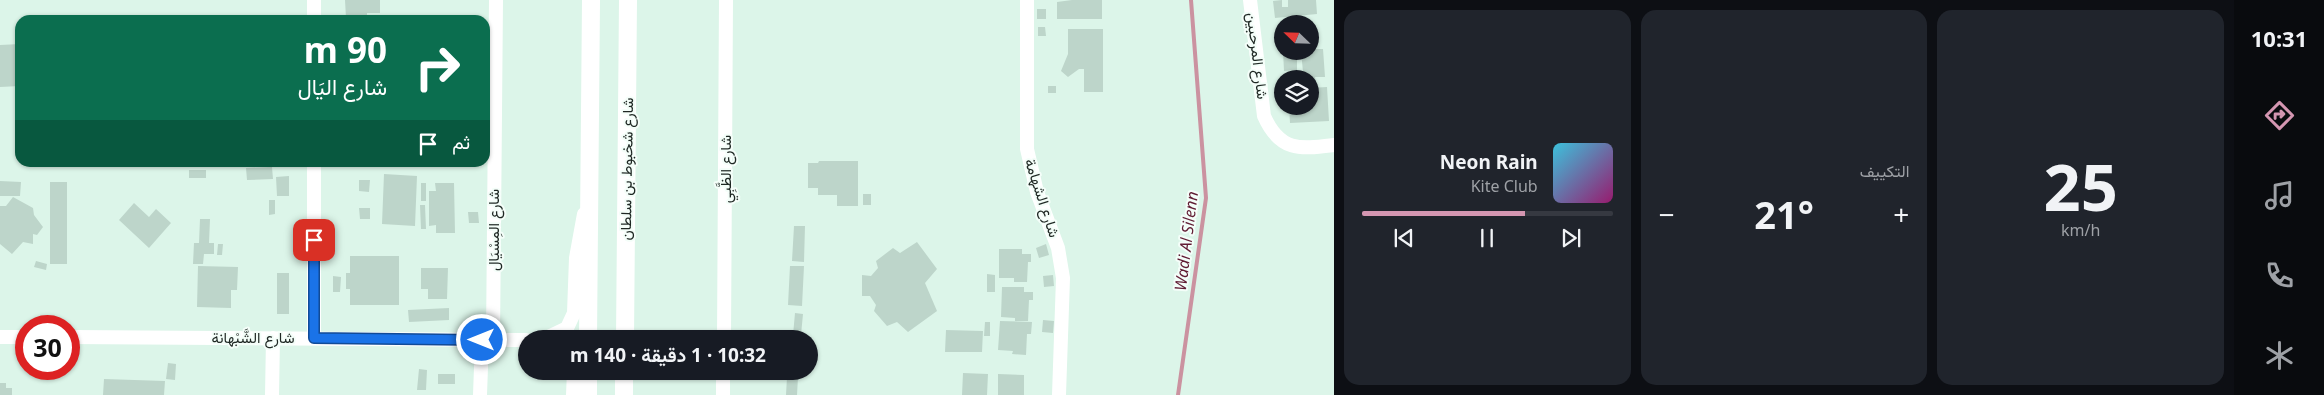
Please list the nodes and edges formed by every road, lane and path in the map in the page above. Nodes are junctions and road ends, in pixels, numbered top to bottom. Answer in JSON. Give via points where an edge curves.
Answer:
{"nodes":[{"id":1,"x":314,"y":0,"type":"edge"},
{"id":2,"x":496,"y":0,"type":"edge"},
{"id":3,"x":592,"y":0,"type":"edge"},
{"id":4,"x":628,"y":0,"type":"edge"},
{"id":5,"x":726,"y":0,"type":"edge"},
{"id":6,"x":1027,"y":0,"type":"edge"},
{"id":7,"x":1250,"y":0,"type":"edge"},
{"id":8,"x":314,"y":15,"type":"edge"},
{"id":9,"x":1334,"y":146,"type":"edge"},
{"id":10,"x":314,"y":167,"type":"edge"},
{"id":11,"x":590,"y":194,"type":"junction"},
{"id":12,"x":563,"y":330,"type":"edge"},
{"id":13,"x":588,"y":330,"type":"edge"},
{"id":14,"x":625,"y":330,"type":"edge"},
{"id":15,"x":724,"y":330,"type":"edge"},
{"id":16,"x":15,"y":337,"type":"edge"},
{"id":17,"x":80,"y":337,"type":"edge"},
{"id":18,"x":0,"y":338,"type":"edge"},
{"id":19,"x":273,"y":338,"type":"junction"},
{"id":20,"x":314,"y":338,"type":"junction"},
{"id":21,"x":488,"y":340,"type":"junction"},
{"id":22,"x":518,"y":340,"type":"edge"},
{"id":23,"x":574,"y":380,"type":"edge"},
{"id":24,"x":588,"y":380,"type":"edge"},
{"id":25,"x":624,"y":380,"type":"edge"},
{"id":26,"x":723,"y":380,"type":"edge"},
{"id":27,"x":272,"y":395,"type":"edge"},
{"id":28,"x":480,"y":395,"type":"edge"},
{"id":29,"x":573,"y":395,"type":"edge"},
{"id":30,"x":588,"y":395,"type":"edge"},
{"id":31,"x":624,"y":395,"type":"edge"},
{"id":32,"x":723,"y":395,"type":"edge"},
{"id":33,"x":1058,"y":395,"type":"edge"}],
"edges":[{"from":1,"to":8,"type":"street"},
{"from":2,"to":21,"type":"street","name":"شارع المِسْيَال"},
{"from":3,"to":11,"type":"main road"},
{"from":4,"to":14,"type":"main road","name":"شارع شخبوط بن سلطان"},
{"from":5,"to":15,"type":"street","name":"شارع الظَّبِي"},
{"from":6,"to":33,"type":"street","name":"شارع الشهامة","via":[[1027,149],[1037,192],[1058,248],[1063,278]]},
{"from":7,"to":9,"type":"street","name":"شارع المرحبين","via":[[1264,116],[1270,129],[1280,141],[1291,147]]},
{"from":10,"to":20,"type":"street"},
{"from":11,"to":12,"type":"street","via":[[577,250],[574,313]]},
{"from":11,"to":13,"type":"main road"},
{"from":16,"to":18,"type":"street"},
{"from":17,"to":19,"type":"street","name":"شارع الشَّبْهانة"},
{"from":19,"to":20,"type":"street","name":"شارع الشَّبْهانة"},
{"from":19,"to":27,"type":"street"},
{"from":20,"to":21,"type":"street","name":"شارع الشَّبْهانة"},
{"from":21,"to":22,"type":"street","name":"شارع الشَّبْهانة"},
{"from":21,"to":28,"type":"street","name":"شارع المِسْيَال"},
{"from":23,"to":29,"type":"street"},
{"from":24,"to":30,"type":"main road"},
{"from":25,"to":31,"type":"main road"},
{"from":26,"to":32,"type":"street"}]}
